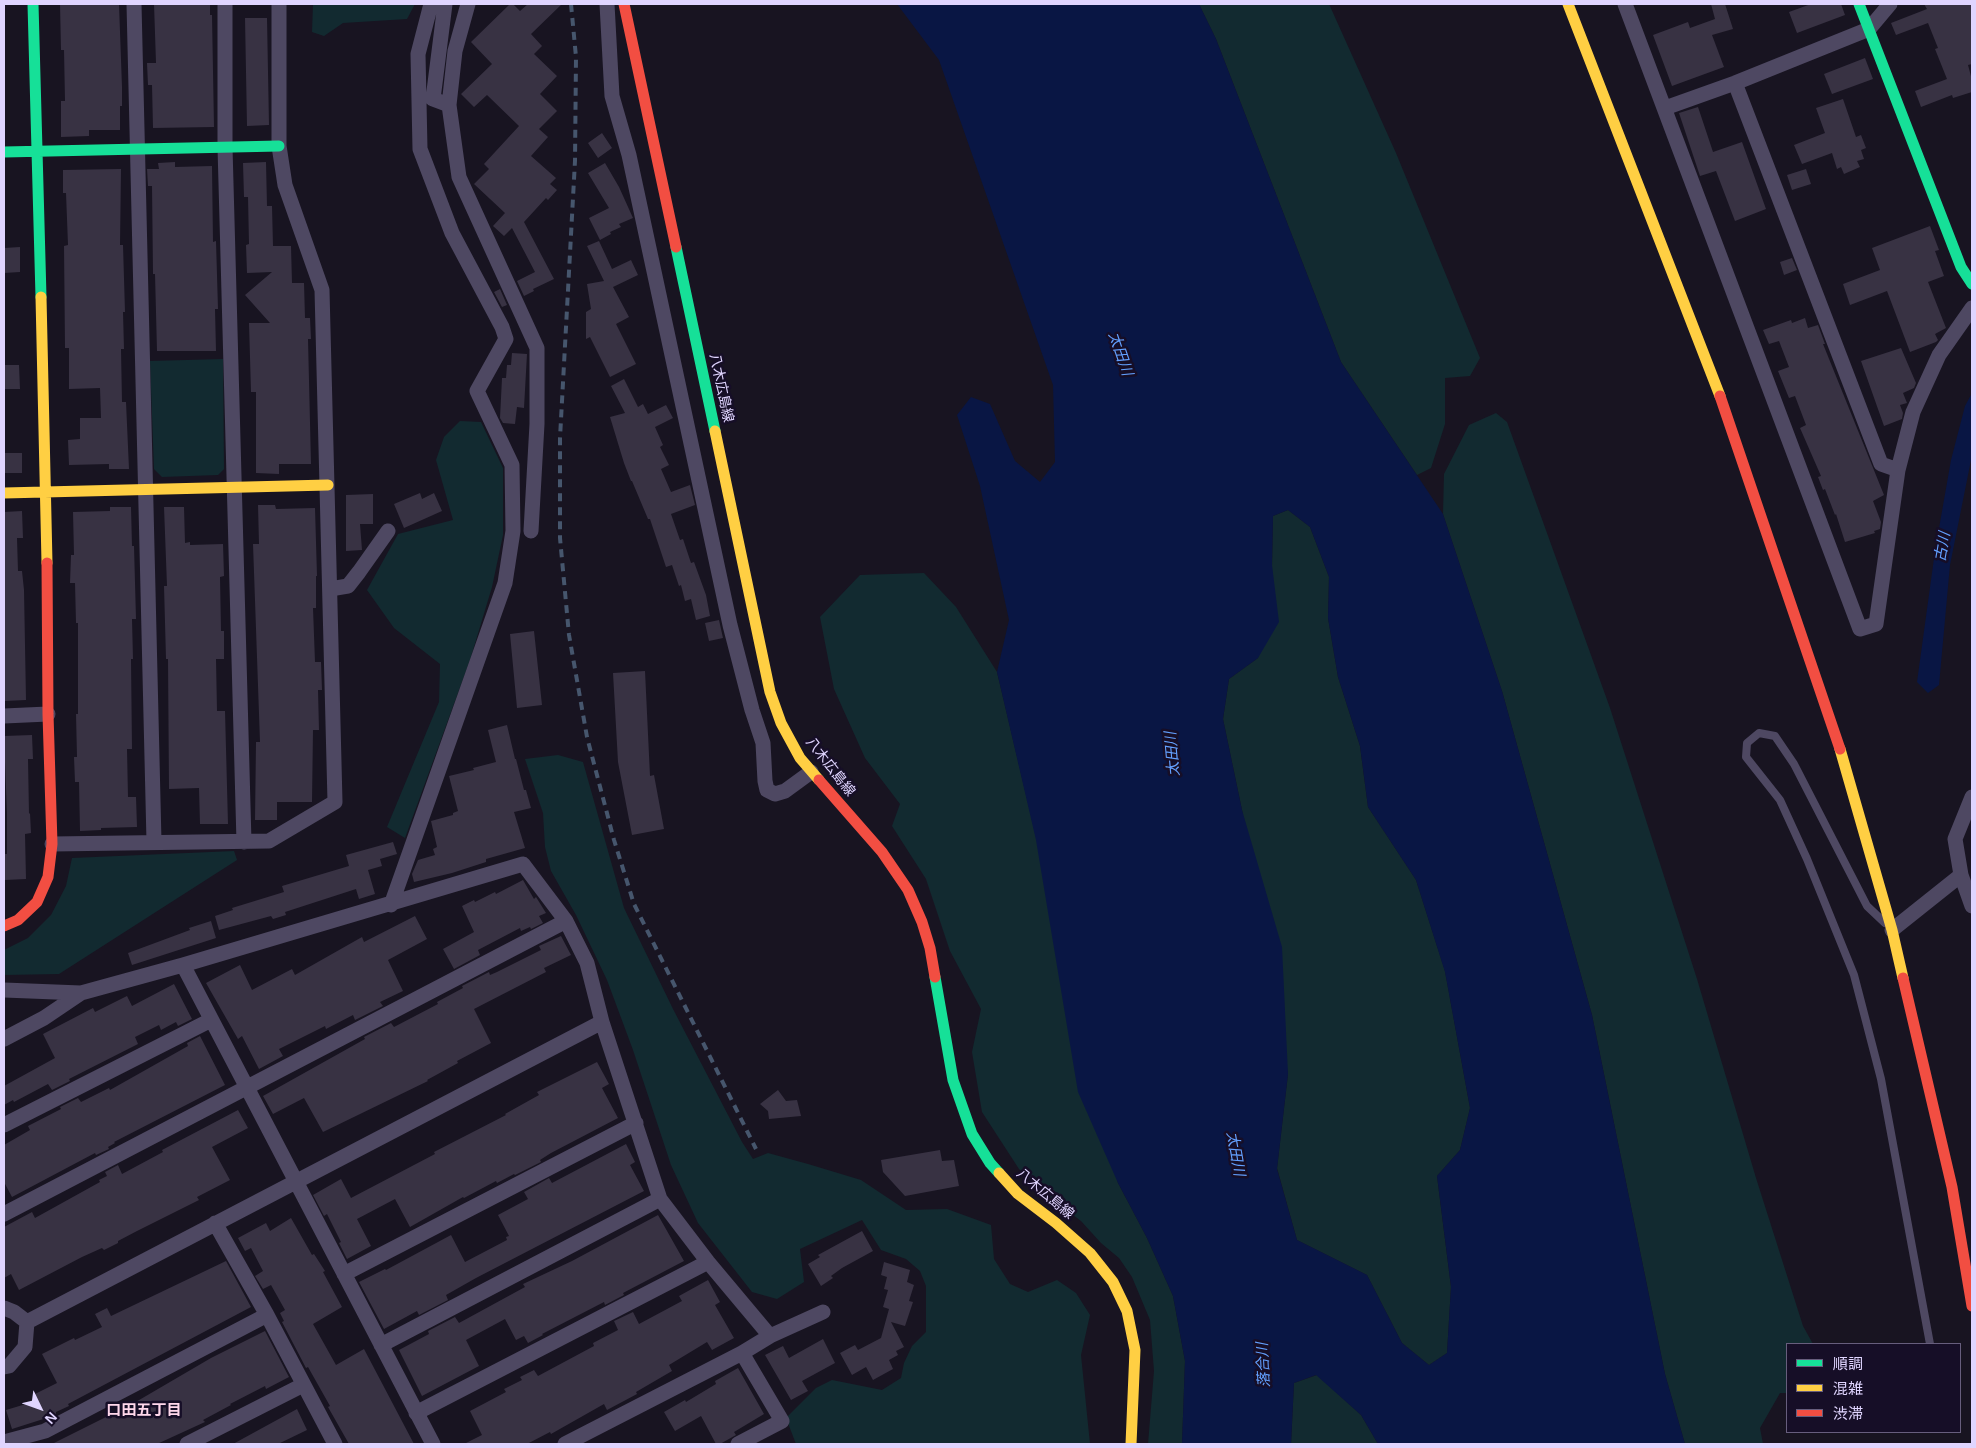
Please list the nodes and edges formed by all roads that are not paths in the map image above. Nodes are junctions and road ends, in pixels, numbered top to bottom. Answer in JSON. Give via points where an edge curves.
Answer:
{"nodes":[{"id":1,"x":33,"y":4,"type":"edge"},
{"id":2,"x":134,"y":4,"type":"edge"},
{"id":3,"x":225,"y":4,"type":"edge"},
{"id":4,"x":279,"y":4,"type":"edge"},
{"id":5,"x":431,"y":4,"type":"edge"},
{"id":6,"x":445,"y":4,"type":"edge"},
{"id":7,"x":468,"y":4,"type":"edge"},
{"id":8,"x":607,"y":4,"type":"edge"},
{"id":9,"x":624,"y":4,"type":"edge"},
{"id":10,"x":1568,"y":4,"type":"edge"},
{"id":11,"x":1625,"y":4,"type":"edge"},
{"id":12,"x":1859,"y":4,"type":"edge"},
{"id":13,"x":1890,"y":4,"type":"edge"},
{"id":14,"x":1869,"y":29,"type":"junction"},
{"id":15,"x":1735,"y":83,"type":"junction"},
{"id":16,"x":449,"y":105,"type":"junction"},
{"id":17,"x":1665,"y":108,"type":"junction"},
{"id":18,"x":279,"y":146,"type":"junction"},
{"id":19,"x":225,"y":147,"type":"junction"},
{"id":20,"x":136,"y":149,"type":"junction"},
{"id":21,"x":36,"y":151,"type":"junction"},
{"id":22,"x":4,"y":152,"type":"edge"},
{"id":23,"x":1972,"y":284,"type":"edge"},
{"id":24,"x":1972,"y":308,"type":"edge"},
{"id":25,"x":1898,"y":470,"type":"junction"},
{"id":26,"x":328,"y":485,"type":"junction"},
{"id":27,"x":234,"y":488,"type":"junction"},
{"id":28,"x":145,"y":490,"type":"junction"},
{"id":29,"x":46,"y":492,"type":"junction"},
{"id":30,"x":4,"y":493,"type":"edge"},
{"id":31,"x":388,"y":531,"type":"dead end"},
{"id":32,"x":531,"y":531,"type":"dead end"},
{"id":33,"x":330,"y":590,"type":"junction"},
{"id":34,"x":48,"y":714,"type":"junction"},
{"id":35,"x":4,"y":716,"type":"edge"},
{"id":36,"x":811,"y":772,"type":"junction"},
{"id":37,"x":1972,"y":797,"type":"edge"},
{"id":38,"x":154,"y":842,"type":"junction"},
{"id":39,"x":244,"y":842,"type":"junction"},
{"id":40,"x":52,"y":844,"type":"junction"},
{"id":41,"x":1961,"y":875,"type":"junction"},
{"id":42,"x":391,"y":905,"type":"junction"},
{"id":43,"x":1972,"y":906,"type":"edge"},
{"id":44,"x":566,"y":921,"type":"junction"},
{"id":45,"x":4,"y":926,"type":"edge"},
{"id":46,"x":1892,"y":930,"type":"junction"},
{"id":47,"x":183,"y":965,"type":"junction"},
{"id":48,"x":4,"y":990,"type":"edge"},
{"id":49,"x":81,"y":993,"type":"junction"},
{"id":50,"x":211,"y":1020,"type":"junction"},
{"id":51,"x":602,"y":1022,"type":"junction"},
{"id":52,"x":4,"y":1039,"type":"edge"},
{"id":53,"x":247,"y":1087,"type":"junction"},
{"id":54,"x":636,"y":1123,"type":"junction"},
{"id":55,"x":4,"y":1125,"type":"edge"},
{"id":56,"x":296,"y":1181,"type":"junction"},
{"id":57,"x":660,"y":1199,"type":"junction"},
{"id":58,"x":4,"y":1214,"type":"edge"},
{"id":59,"x":215,"y":1223,"type":"junction"},
{"id":60,"x":708,"y":1262,"type":"junction"},
{"id":61,"x":344,"y":1274,"type":"junction"},
{"id":62,"x":1972,"y":1306,"type":"edge"},
{"id":63,"x":4,"y":1308,"type":"edge"},
{"id":64,"x":823,"y":1312,"type":"dead end"},
{"id":65,"x":267,"y":1315,"type":"junction"},
{"id":66,"x":27,"y":1322,"type":"junction"},
{"id":67,"x":770,"y":1336,"type":"junction"},
{"id":68,"x":1930,"y":1343,"type":"edge"},
{"id":69,"x":380,"y":1345,"type":"junction"},
{"id":70,"x":742,"y":1353,"type":"junction"},
{"id":71,"x":4,"y":1367,"type":"edge"},
{"id":72,"x":303,"y":1384,"type":"junction"},
{"id":73,"x":416,"y":1413,"type":"junction"},
{"id":74,"x":4,"y":1442,"type":"edge"},
{"id":75,"x":187,"y":1444,"type":"edge"},
{"id":76,"x":335,"y":1444,"type":"edge"},
{"id":77,"x":432,"y":1444,"type":"edge"},
{"id":78,"x":565,"y":1444,"type":"edge"},
{"id":79,"x":738,"y":1444,"type":"edge"},
{"id":80,"x":1131,"y":1444,"type":"edge"}],
"edges":[{"from":1,"to":21,"type":"street"},
{"from":2,"to":20,"type":"street"},
{"from":3,"to":19,"type":"street"},
{"from":4,"to":18,"type":"street"},
{"from":5,"to":42,"type":"street","via":[[418,54],[420,149],[452,233],[506,339],[477,391],[512,465],[513,531],[505,583]]},
{"from":6,"to":16,"type":"street","via":[[433,99]]},
{"from":7,"to":16,"type":"street","via":[[455,51]]},
{"from":8,"to":36,"type":"street","via":[[612,96],[631,165],[730,625],[763,743],[767,790],[774,794],[785,791]]},
{"from":9,"to":36,"type":"street","name":"八木広島線","via":[[770,692],[781,723]]},
{"from":10,"to":46,"type":"street","via":[[1729,420],[1847,769]]},
{"from":11,"to":17,"type":"street"},
{"from":12,"to":14,"type":"street"},
{"from":13,"to":14,"type":"street"},
{"from":14,"to":15,"type":"street"},
{"from":14,"to":23,"type":"street","via":[[1961,267]]},
{"from":15,"to":17,"type":"street"},
{"from":15,"to":25,"type":"street","via":[[1881,464]]},
{"from":16,"to":32,"type":"street","via":[[459,177],[537,348]]},
{"from":17,"to":25,"type":"street","via":[[1860,629],[1876,624]]},
{"from":18,"to":19,"type":"street"},
{"from":18,"to":26,"type":"street","via":[[285,185],[322,290]]},
{"from":19,"to":20,"type":"street"},
{"from":19,"to":27,"type":"street"},
{"from":20,"to":21,"type":"street"},
{"from":20,"to":28,"type":"street"},
{"from":21,"to":22,"type":"street"},
{"from":21,"to":29,"type":"street"},
{"from":24,"to":25,"type":"street","via":[[1939,355],[1913,412]]},
{"from":26,"to":27,"type":"street"},
{"from":26,"to":33,"type":"street"},
{"from":27,"to":28,"type":"street"},
{"from":27,"to":39,"type":"street"},
{"from":28,"to":29,"type":"street"},
{"from":28,"to":38,"type":"street"},
{"from":29,"to":30,"type":"street"},
{"from":29,"to":34,"type":"street"},
{"from":31,"to":33,"type":"street","via":[[348,586]]},
{"from":33,"to":39,"type":"street","via":[[335,802],[269,841]]},
{"from":34,"to":35,"type":"street"},
{"from":34,"to":40,"type":"street"},
{"from":36,"to":80,"type":"street","name":"八木広島線","via":[[882,852],[908,890],[930,948],[953,1080],[972,1134],[990,1163],[1018,1194],[1090,1253],[1113,1282],[1128,1311],[1135,1350]]},
{"from":37,"to":41,"type":"street","via":[[1955,838]]},
{"from":38,"to":39,"type":"street"},
{"from":38,"to":40,"type":"street"},
{"from":40,"to":45,"type":"street","via":[[48,876],[37,902],[18,920]]},
{"from":41,"to":43,"type":"street"},
{"from":41,"to":46,"type":"street"},
{"from":42,"to":44,"type":"street","via":[[523,864]]},
{"from":42,"to":47,"type":"street"},
{"from":44,"to":51,"type":"street","via":[[587,963]]},
{"from":44,"to":53,"type":"street"},
{"from":46,"to":62,"type":"street","via":[[1952,1187]]},
{"from":46,"to":68,"type":"lane","via":[[1867,906],[1794,764],[1775,736],[1759,733],[1747,743],[1746,757],[1780,800],[1808,859],[1854,975],[1881,1079]]},
{"from":47,"to":49,"type":"street"},
{"from":47,"to":50,"type":"street"},
{"from":48,"to":49,"type":"street"},
{"from":49,"to":52,"type":"street"},
{"from":50,"to":53,"type":"street"},
{"from":50,"to":55,"type":"street"},
{"from":51,"to":54,"type":"street"},
{"from":51,"to":56,"type":"street"},
{"from":53,"to":56,"type":"street"},
{"from":53,"to":58,"type":"street"},
{"from":54,"to":57,"type":"street"},
{"from":54,"to":61,"type":"street"},
{"from":56,"to":59,"type":"street"},
{"from":56,"to":61,"type":"street"},
{"from":57,"to":60,"type":"street"},
{"from":57,"to":69,"type":"street"},
{"from":59,"to":65,"type":"street"},
{"from":59,"to":66,"type":"street"},
{"from":60,"to":67,"type":"street"},
{"from":60,"to":73,"type":"street"},
{"from":61,"to":69,"type":"street"},
{"from":63,"to":66,"type":"street"},
{"from":64,"to":67,"type":"street"},
{"from":65,"to":72,"type":"street"},
{"from":65,"to":74,"type":"street","via":[[45,1431]]},
{"from":66,"to":71,"type":"street","via":[[25,1347],[9,1366]]},
{"from":67,"to":70,"type":"street"},
{"from":69,"to":73,"type":"street"},
{"from":70,"to":78,"type":"street"},
{"from":70,"to":79,"type":"street","via":[[782,1420]]},
{"from":72,"to":75,"type":"street"},
{"from":72,"to":76,"type":"street"},
{"from":73,"to":77,"type":"street"}]}
